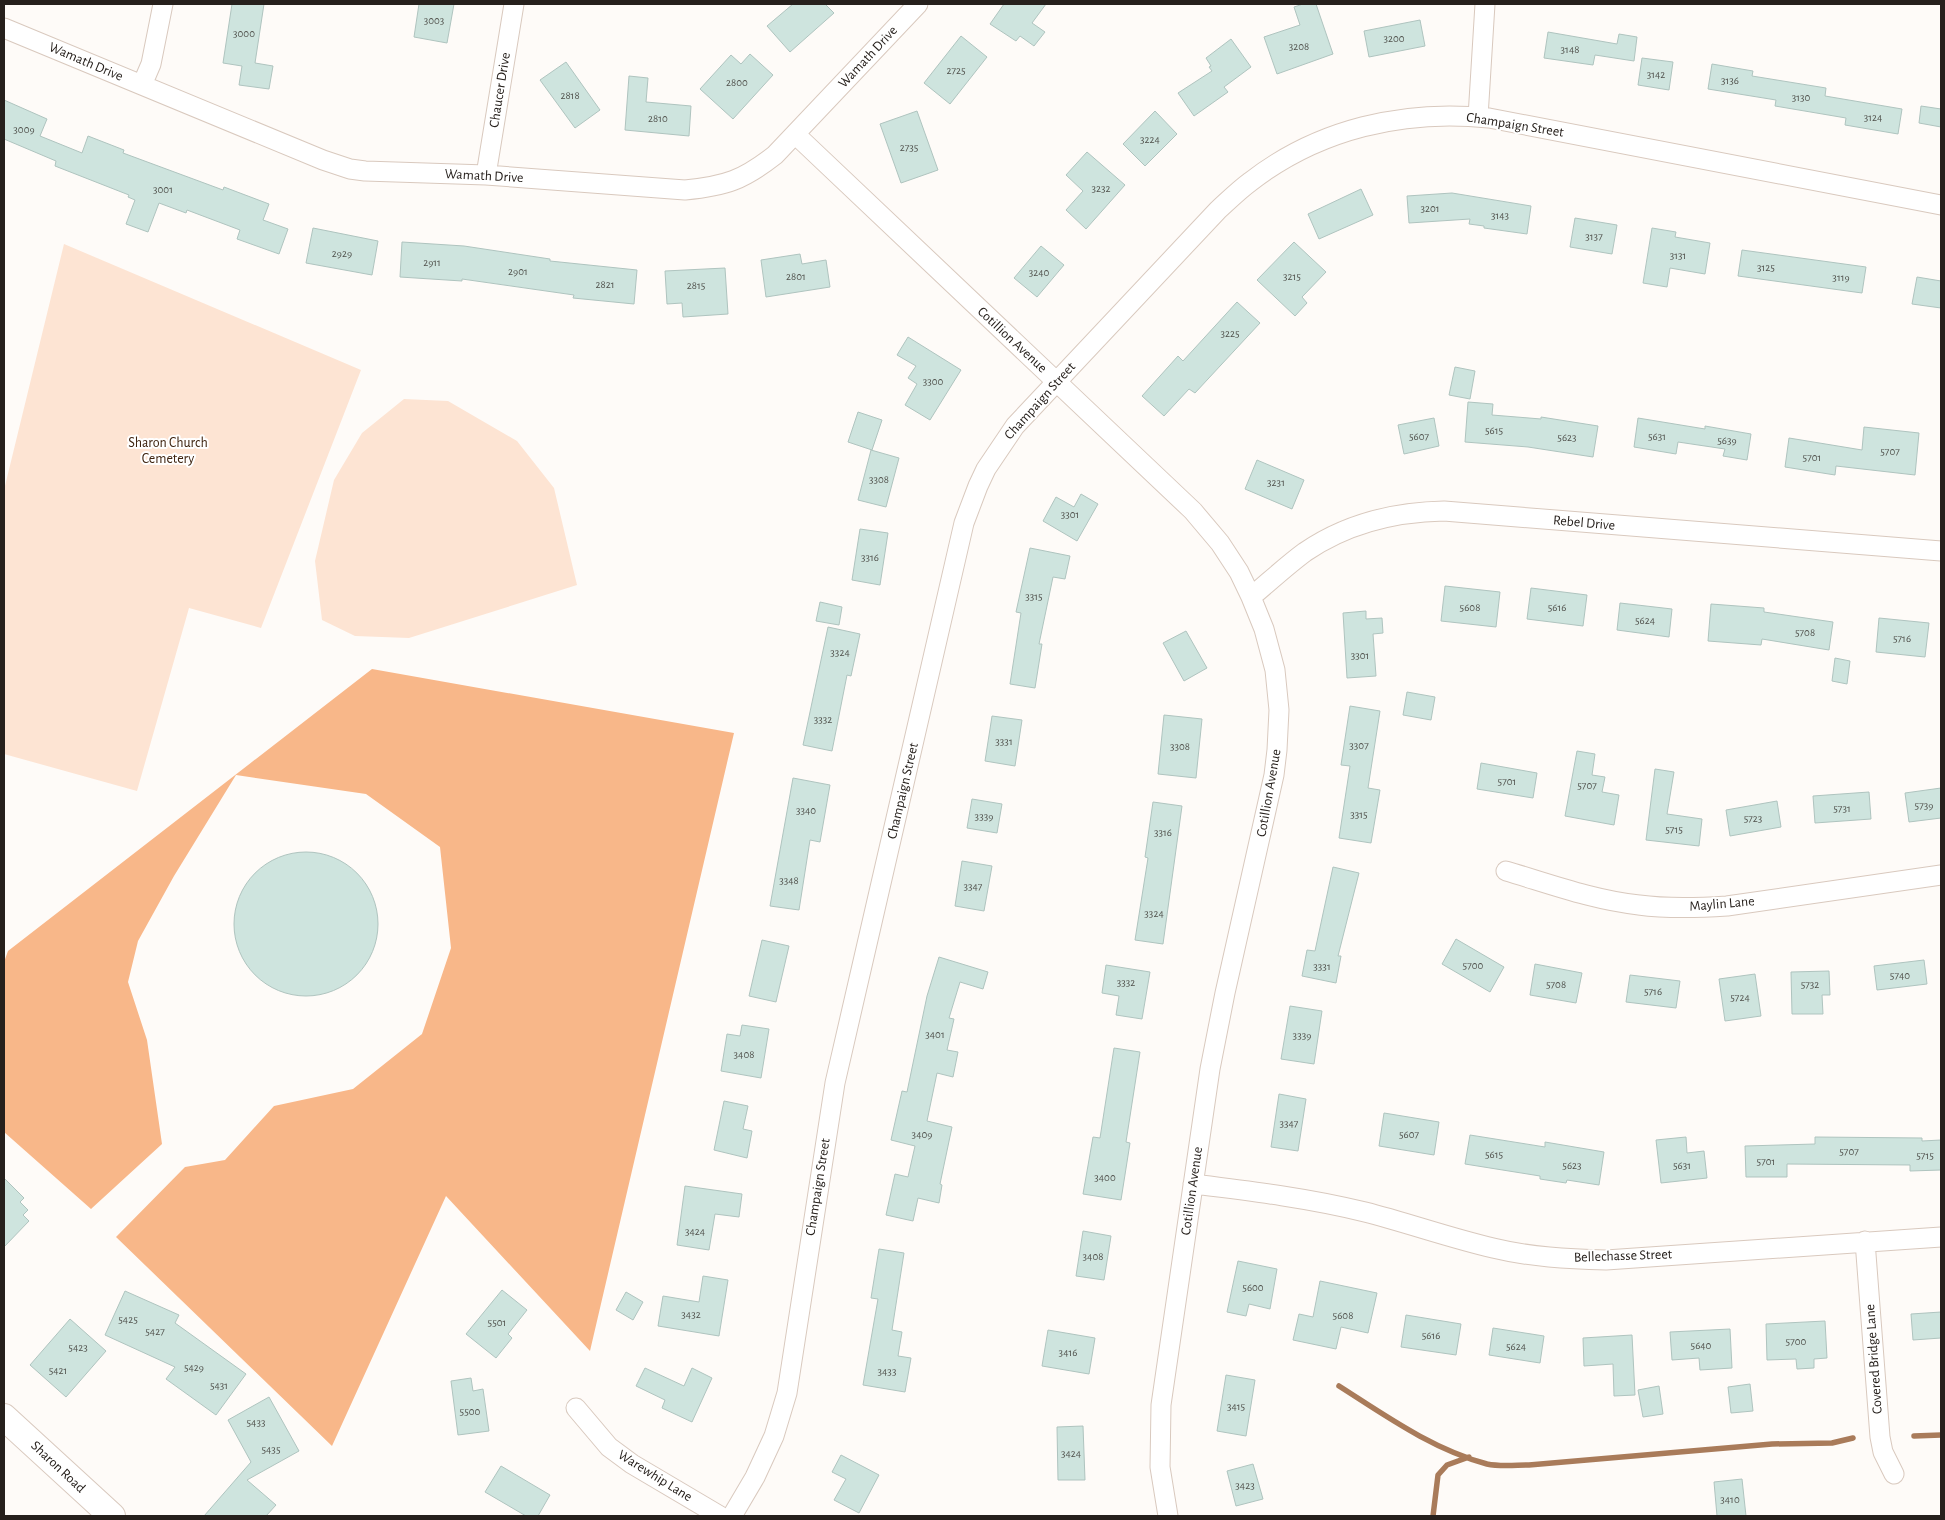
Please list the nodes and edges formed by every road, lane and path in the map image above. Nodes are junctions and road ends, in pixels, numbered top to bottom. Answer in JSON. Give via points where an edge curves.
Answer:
{"nodes":[{"id":1,"x":163,"y":4,"type":"edge"},
{"id":2,"x":514,"y":4,"type":"edge"},
{"id":3,"x":918,"y":4,"type":"edge"},
{"id":4,"x":1485,"y":4,"type":"edge"},
{"id":5,"x":4,"y":28,"type":"edge"},
{"id":6,"x":142,"y":85,"type":"junction"},
{"id":7,"x":1478,"y":117,"type":"junction"},
{"id":8,"x":795,"y":134,"type":"junction"},
{"id":9,"x":486,"y":176,"type":"junction"},
{"id":10,"x":1941,"y":205,"type":"edge"},
{"id":11,"x":1056,"y":382,"type":"junction"},
{"id":12,"x":1941,"y":551,"type":"edge"},
{"id":13,"x":1251,"y":597,"type":"junction"},
{"id":14,"x":1506,"y":871,"type":"dead end"},
{"id":15,"x":1941,"y":875,"type":"edge"},
{"id":16,"x":1193,"y":1184,"type":"junction"},
{"id":17,"x":1941,"y":1237,"type":"edge"},
{"id":18,"x":1864,"y":1241,"type":"junction"},
{"id":19,"x":576,"y":1408,"type":"dead end"},
{"id":20,"x":4,"y":1417,"type":"edge"},
{"id":21,"x":1894,"y":1474,"type":"dead end"},
{"id":22,"x":112,"y":1516,"type":"edge"},
{"id":23,"x":720,"y":1516,"type":"edge"},
{"id":24,"x":732,"y":1516,"type":"edge"},
{"id":25,"x":1168,"y":1516,"type":"edge"}],
"edges":[{"from":1,"to":6,"type":"street","via":[[157,42]]},
{"from":2,"to":9,"type":"street","name":"Chaucer Drive"},
{"from":3,"to":8,"type":"street","name":"Wamath Drive"},
{"from":4,"to":7,"type":"street"},
{"from":5,"to":6,"type":"street","name":"Wamath Drive"},
{"from":6,"to":9,"type":"street","name":"Wamath Drive","via":[[350,169]]},
{"from":7,"to":10,"type":"street","name":"Champaign Street"},
{"from":7,"to":11,"type":"street","name":"Champaign Street","via":[[1418,116],[1377,122],[1319,142],[1286,158],[1250,182],[1218,210]]},
{"from":8,"to":9,"type":"street","name":"Wamath Drive","via":[[754,172],[713,188],[685,190]]},
{"from":8,"to":11,"type":"street","name":"Cotillion Avenue"},
{"from":11,"to":13,"type":"street","name":"Cotillion Avenue","via":[[1193,511],[1220,543]]},
{"from":11,"to":24,"type":"street","name":"Champaign Street","via":[[1003,441],[978,486],[964,523],[835,1083],[787,1393],[774,1436]]},
{"from":12,"to":13,"type":"street","name":"Rebel Drive","via":[[1425,512],[1389,516],[1338,533],[1306,551]]},
{"from":13,"to":16,"type":"street","name":"Cotillion Avenue","via":[[1275,670],[1278,750],[1210,1068]]},
{"from":14,"to":15,"type":"street","name":"Maylin Lane","via":[[1592,897],[1671,908],[1727,906]]},
{"from":16,"to":18,"type":"street","name":"Bellechasse Street","via":[[1364,1212],[1493,1248],[1543,1257],[1606,1260]]},
{"from":16,"to":25,"type":"street","name":"Cotillion Avenue","via":[[1161,1405],[1160,1467]]},
{"from":17,"to":18,"type":"street","name":"Bellechasse Street"},
{"from":18,"to":21,"type":"street","name":"Covered Bridge Lane","via":[[1880,1437],[1883,1452]]},
{"from":19,"to":23,"type":"street","name":"Warewhip Lane","via":[[609,1447]]},
{"from":20,"to":22,"type":"main road","name":"Sharon Road"}]}
